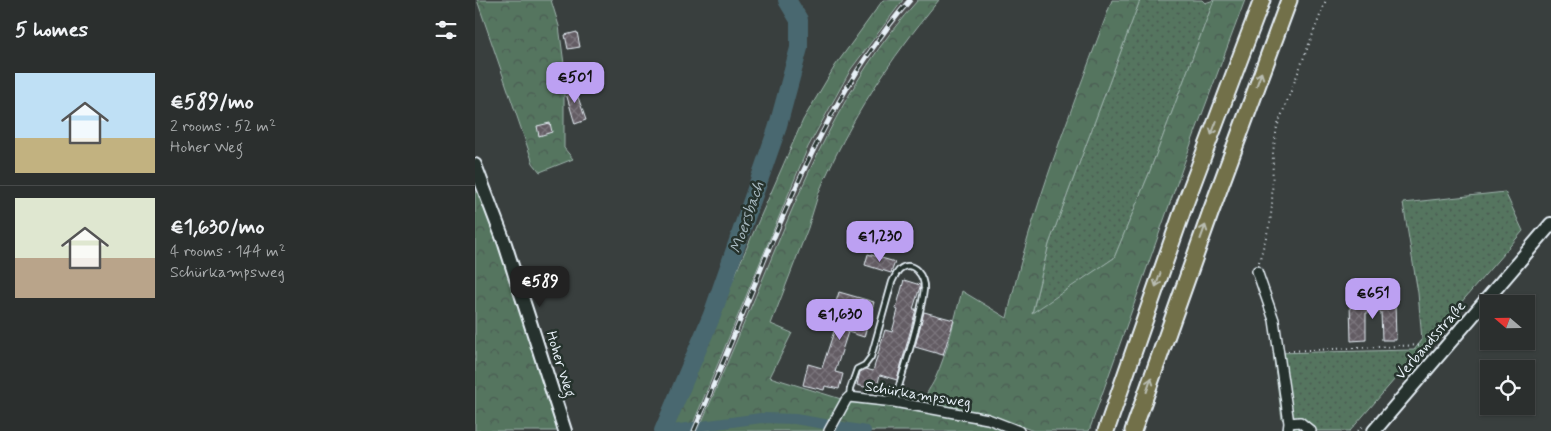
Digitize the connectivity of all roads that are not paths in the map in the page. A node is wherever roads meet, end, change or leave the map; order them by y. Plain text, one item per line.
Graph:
1 (1262, 0) edge
2 (1289, 0) edge
3 (475, 165) edge
4 (481, 193) edge
5 (1551, 224) edge
6 (1257, 271) road end
7 (849, 397) junction
8 (894, 402) junction
9 (1288, 427) edge
10 (829, 430) edge
11 (565, 431) edge
12 (1019, 431) edge
13 (1106, 431) edge
14 (1133, 431) edge
15 (1311, 431) edge
16 (1374, 431) edge

1 -> 13 highway
14 -> 2 highway
3 - 4 main road, Hoher Weg
4 - 11 main road, Hoher Weg
5 - 16 main road, Verbandsstraße
6 - 9 street
7 - 8 street, Schürkampsweg
7 - 8 lane
7 - 10 street, Schürkampsweg
8 - 12 street, Schürkampsweg
9 - 15 street

